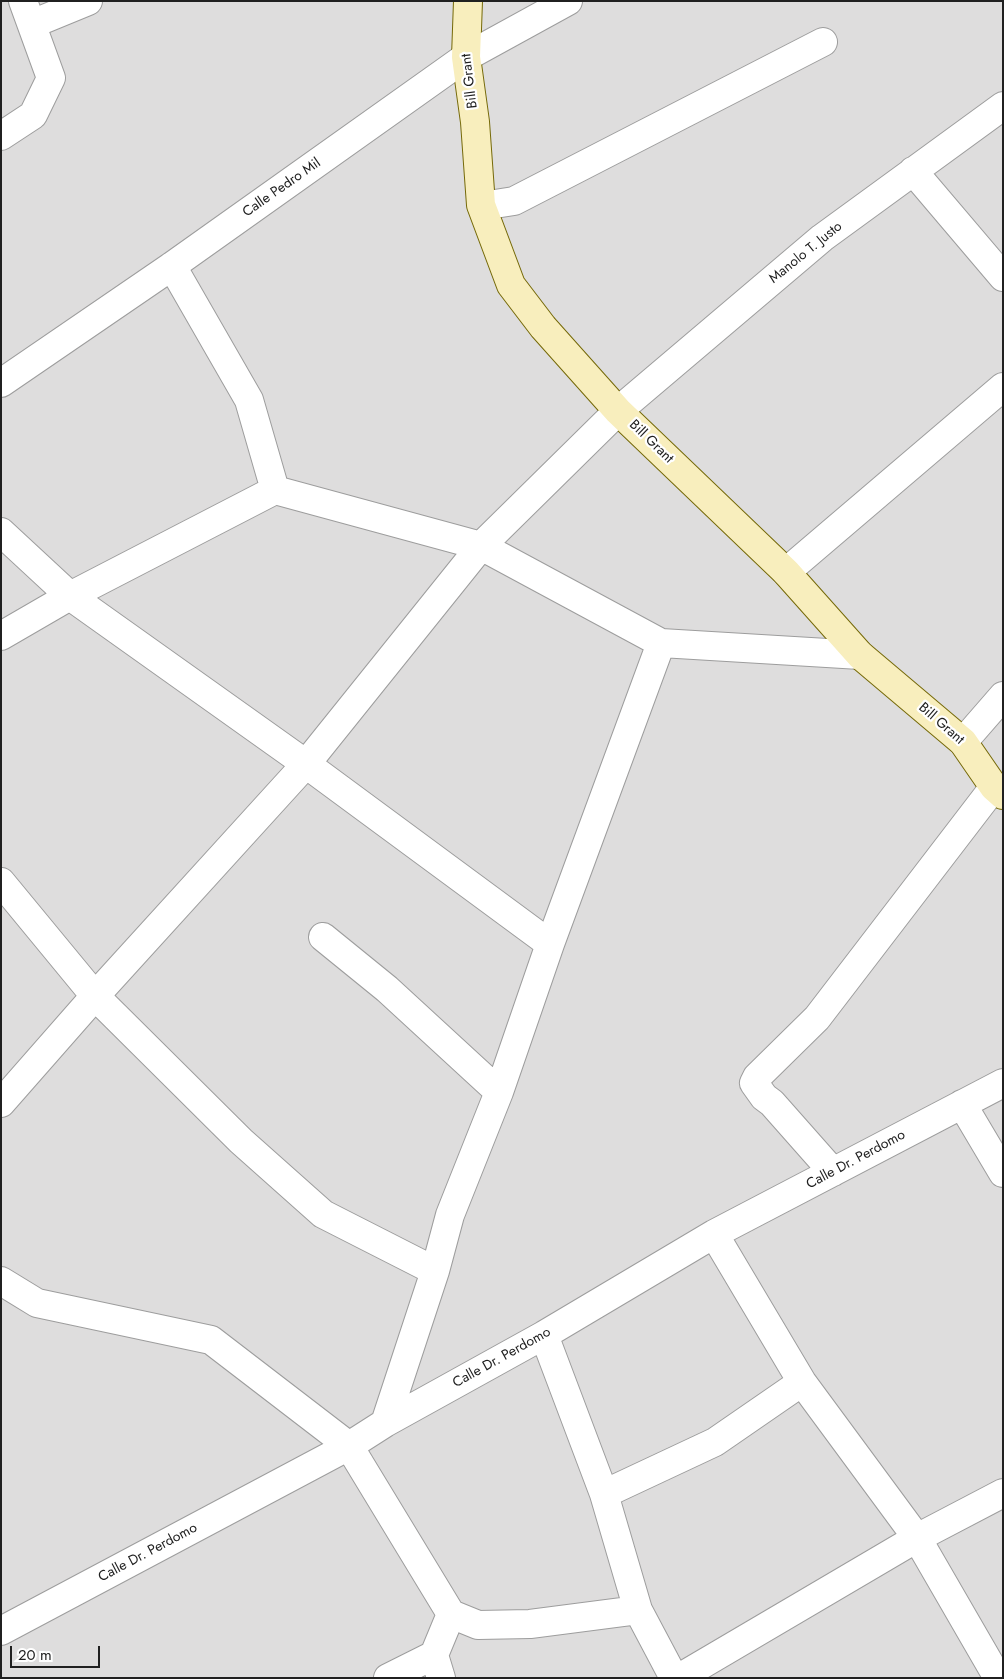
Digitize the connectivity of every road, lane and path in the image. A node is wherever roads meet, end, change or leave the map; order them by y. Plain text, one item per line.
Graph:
1 (88, 1) edge
2 (468, 1) edge
3 (568, 1) edge
4 (27, 13) edge
5 (823, 42) dead end
6 (466, 57) junction
7 (1003, 106) edge
8 (1, 136) edge
9 (912, 172) junction
10 (482, 206) junction
11 (172, 266) junction
12 (1003, 277) edge
13 (1, 383) edge
14 (1003, 387) edge
15 (618, 410) junction
16 (275, 490) junction
17 (1, 532) edge
18 (480, 546) junction
19 (786, 572) junction
20 (70, 596) junction
21 (1, 636) edge
22 (662, 643) junction
23 (860, 655) junction
24 (1003, 696) edge
25 (963, 742) junction
26 (306, 764) junction
27 (998, 791) edge
28 (1, 882) edge
29 (323, 937) dead end
30 (550, 944) junction
31 (95, 996) junction
32 (1003, 1083) edge
33 (499, 1092) junction
34 (1, 1103) edge
35 (962, 1104) junction
36 (832, 1172) junction
37 (1003, 1173) edge
38 (714, 1234) junction
39 (435, 1271) junction
40 (1, 1281) edge
41 (544, 1335) junction
42 (802, 1382) junction
43 (385, 1423) junction
44 (349, 1446) junction
45 (1003, 1493) edge
46 (604, 1494) junction
47 (916, 1538) junction
48 (638, 1610) junction
49 (451, 1614) junction
50 (1, 1631) edge
51 (437, 1666) edge
52 (388, 1678) edge
53 (674, 1678) edge
54 (679, 1678) edge
55 (998, 1678) edge

1 - 4 street
2 - 6 street, Bill Grant
3 - 6 street, Calle Pedro Mil
4 - 8 street
5 - 10 street
6 - 10 street, Bill Grant
6 - 11 street, Calle Pedro Mil
7 - 9 street, Manolo T. Justo
9 - 12 street
9 - 15 street, Manolo T. Justo
10 - 15 street, Bill Grant
11 - 13 street, Calle Pedro Mil
11 - 16 street
14 - 19 street
15 - 18 street, Manolo T. Justo
15 - 19 street, Bill Grant
16 - 18 street
16 - 20 street
17 - 20 street
18 - 22 street
18 - 26 street, Manolo T. Justo
19 - 23 street, Bill Grant
20 - 21 street
20 - 26 street
22 - 23 street
22 - 30 street
23 - 25 street, Bill Grant
24 - 25 street
25 - 27 street, Bill Grant
26 - 30 street
26 - 31 street, Manolo T. Justo
27 - 36 street
28 - 31 street
29 - 33 street
30 - 33 street
31 - 34 street, Manolo T. Justo
31 - 39 street
32 - 35 street, Calle Dr. Perdomo
33 - 39 street
35 - 36 street, Calle Dr. Perdomo
35 - 37 street
36 - 38 street, Calle Dr. Perdomo
38 - 41 street, Calle Dr. Perdomo
38 - 42 street
39 - 43 street
40 - 44 street
41 - 43 street, Calle Dr. Perdomo
41 - 46 street
42 - 46 street
42 - 47 street
43 - 44 street, Calle Dr. Perdomo
44 - 49 street
44 - 50 street, Calle Dr. Perdomo
45 - 47 street
46 - 48 street
47 - 54 street
47 - 55 street
48 - 49 street
48 - 53 street
49 - 51 street
51 - 52 street

